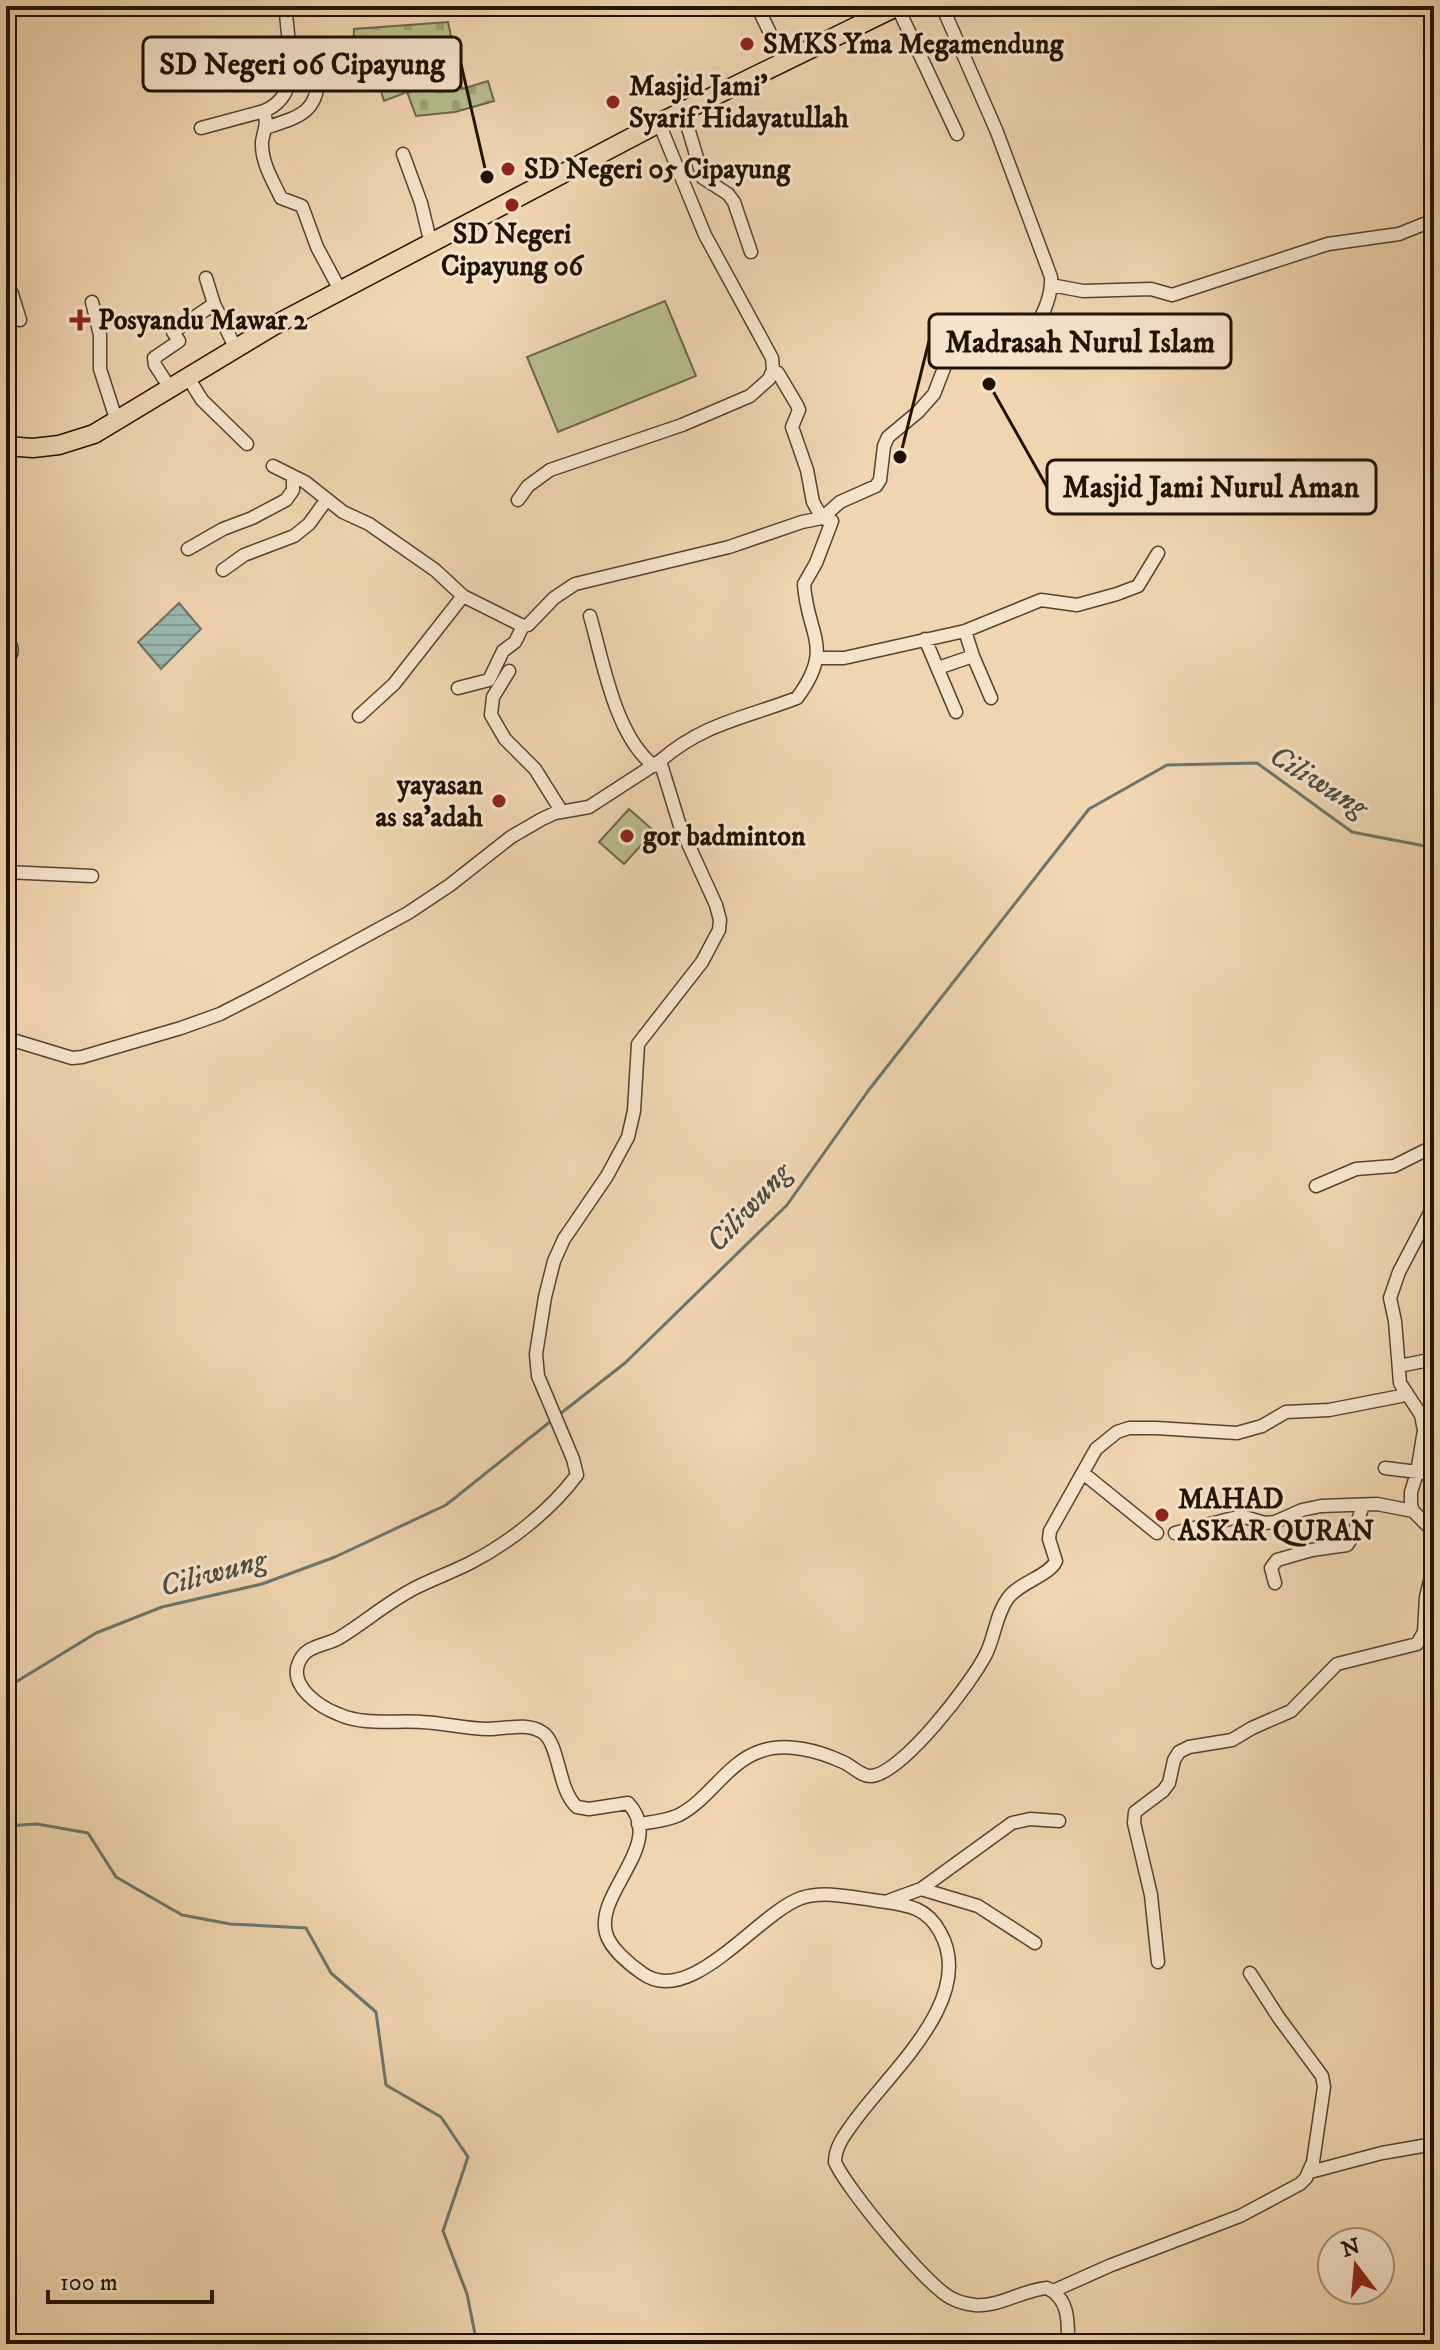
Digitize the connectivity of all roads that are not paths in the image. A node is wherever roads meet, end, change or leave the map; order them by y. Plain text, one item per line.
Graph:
1 (286, 6) edge
2 (757, 6) edge
3 (896, 6) edge
4 (942, 6) edge
5 (784, 62) junction
6 (318, 75) dead end
7 (264, 111) junction
8 (683, 111) junction
9 (659, 123) junction
10 (268, 127) junction
11 (201, 128) dead end
12 (957, 134) dead end
13 (403, 154) dead end
14 (1434, 220) edge
15 (431, 244) junction
16 (751, 252) dead end
17 (206, 278) dead end
18 (6, 285) edge
19 (1051, 285) junction
20 (340, 290) junction
21 (92, 302) dead end
22 (214, 304) junction
23 (20, 320) dead end
24 (1039, 320) junction
25 (1114, 332) dead end
26 (235, 347) junction
27 (773, 370) junction
28 (192, 384) dead end
29 (170, 388) junction
30 (117, 422) junction
31 (247, 444) dead end
32 (6, 446) edge
33 (273, 466) dead end
34 (293, 476) junction
35 (327, 499) junction
36 (518, 500) dead end
37 (822, 518) junction
38 (188, 549) dead end
39 (1158, 553) dead end
40 (223, 570) dead end
41 (463, 596) junction
42 (590, 616) dead end
43 (523, 626) junction
44 (965, 631) junction
45 (6, 638) edge
46 (925, 639) junction
47 (973, 656) junction
48 (817, 658) junction
49 (6, 661) edge
50 (938, 668) junction
51 (509, 671) dead end
52 (458, 688) dead end
53 (991, 698) dead end
54 (6, 710) edge
55 (956, 712) dead end
56 (359, 716) dead end
57 (657, 764) junction
58 (6, 781) edge
59 (562, 812) junction
60 (6, 872) edge
61 (92, 876) dead end
62 (6, 1038) edge
63 (1434, 1146) edge
64 (1316, 1186) dead end
65 (1434, 1205) edge
66 (1434, 1359) edge
67 (1399, 1366) junction
68 (1403, 1391) junction
69 (1421, 1415) junction
70 (1434, 1419) edge
71 (1385, 1468) dead end
72 (1083, 1473) junction
73 (1417, 1473) junction
74 (1434, 1474) edge
75 (1363, 1505) junction
76 (1413, 1511) junction
77 (1434, 1532) edge
78 (1157, 1533) dead end
79 (1175, 1533) dead end
80 (1434, 1565) edge
81 (1275, 1583) dead end
82 (1059, 1821) dead end
83 (638, 1824) junction
84 (921, 1889) junction
85 (885, 1902) junction
86 (1035, 1943) dead end
87 (1158, 1962) dead end
88 (1250, 1973) dead end
89 (1434, 2144) edge
90 (1310, 2172) junction
91 (1053, 2291) junction
92 (1068, 2344) edge

1 - 7 street
2 - 5 street
3 - 5 highway
3 - 12 street
4 - 19 street
5 - 8 highway
6 - 10 street
7 - 10 street
7 - 11 street
8 - 9 highway
8 - 16 street
9 - 15 highway
9 - 27 street
10 - 20 street
13 - 15 street
14 - 19 street
15 - 20 highway
17 - 22 street
18 - 23 street
19 - 24 street
20 - 26 highway
21 - 30 street
22 - 26 street
22 - 29 street
24 - 25 street
24 - 37 street
26 - 29 highway
27 - 36 street
27 - 37 street
28 - 31 street
29 - 30 highway
30 - 32 highway
33 - 34 street
34 - 35 street
34 - 38 street
35 - 40 street
35 - 41 street
37 - 43 street
37 - 48 street
39 - 44 street
41 - 43 street
41 - 56 street
42 - 57 street
43 - 52 street
44 - 46 street
44 - 47 street
45 - 49 street
46 - 48 street
46 - 50 street
47 - 50 street
47 - 53 street
48 - 57 street
50 - 55 street
51 - 59 street
54 - 58 street
57 - 59 street
57 - 83 street
59 - 62 street
60 - 61 street
63 - 64 street
65 - 67 street
66 - 67 street
67 - 68 street
68 - 69 street
68 - 72 street
69 - 70 street
69 - 73 street
71 - 73 street
72 - 78 street
72 - 83 street
73 - 74 street
73 - 76 street
75 - 76 street
75 - 79 street
75 - 81 street
76 - 77 street
80 - 87 street
82 - 84 street
83 - 85 street
84 - 85 street
84 - 86 street
85 - 91 street
88 - 90 street
89 - 90 street
90 - 91 street
91 - 92 street

